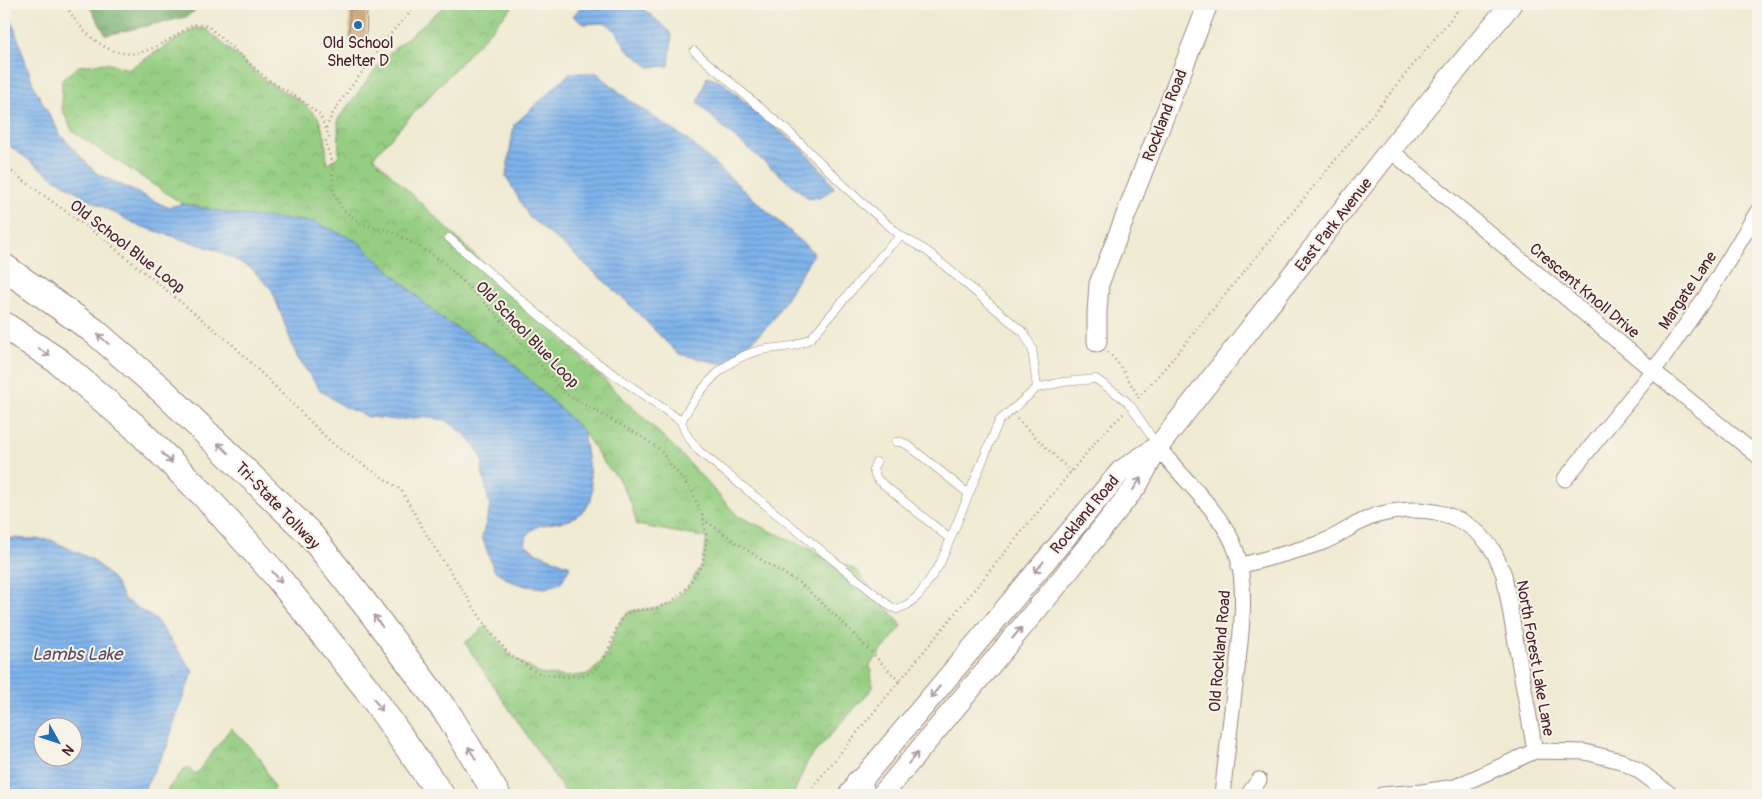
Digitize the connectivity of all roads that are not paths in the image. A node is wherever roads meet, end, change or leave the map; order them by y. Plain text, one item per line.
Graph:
1 (1208, 4) edge
2 (1511, 4) edge
3 (694, 51) dead end
4 (1390, 150) junction
5 (1758, 211) edge
6 (901, 236) junction
7 (449, 238) dead end
8 (4, 267) edge
9 (4, 325) edge
10 (1097, 342) road end
11 (1652, 370) junction
12 (1038, 388) junction
13 (681, 421) junction
14 (896, 442) dead end
15 (1158, 447) junction
16 (1758, 456) edge
17 (876, 462) dead end
18 (1565, 479) dead end
19 (969, 494) junction
20 (950, 539) junction
21 (1239, 566) junction
22 (1535, 751) junction
23 (1258, 780) dead end
24 (857, 791) edge
25 (441, 795) edge
26 (497, 795) edge
27 (882, 795) edge
28 (1222, 795) edge
29 (1248, 795) edge
30 (1382, 795) edge
31 (1671, 795) edge

1 - 10 street, Rockland Road
2 - 4 main road, East Park Avenue
3 - 6 lane
4 - 11 street, Crescent Knoll Drive
4 - 15 main road, East Park Avenue
5 - 11 street, Margate Lane
6 - 12 lane
6 - 13 lane
7 - 13 lane
26 -> 8 highway, Tri-State Tollway
9 -> 25 highway
11 - 16 street, Crescent Knoll Drive
11 - 18 street, Margate Lane
12 - 15 lane
12 - 19 lane
13 - 20 lane
14 - 19 lane
15 - 21 street, Old Rockland Road
15 -> 24 main road, Rockland Road
27 -> 15 main road, Rockland Road
17 - 20 lane
19 - 20 lane
21 - 22 street, North Forest Lake Lane
21 - 28 street, Old Rockland Road
22 - 30 street, North Forest Lake Lane
22 - 31 street, North Forest Lake Lane
23 - 29 street

